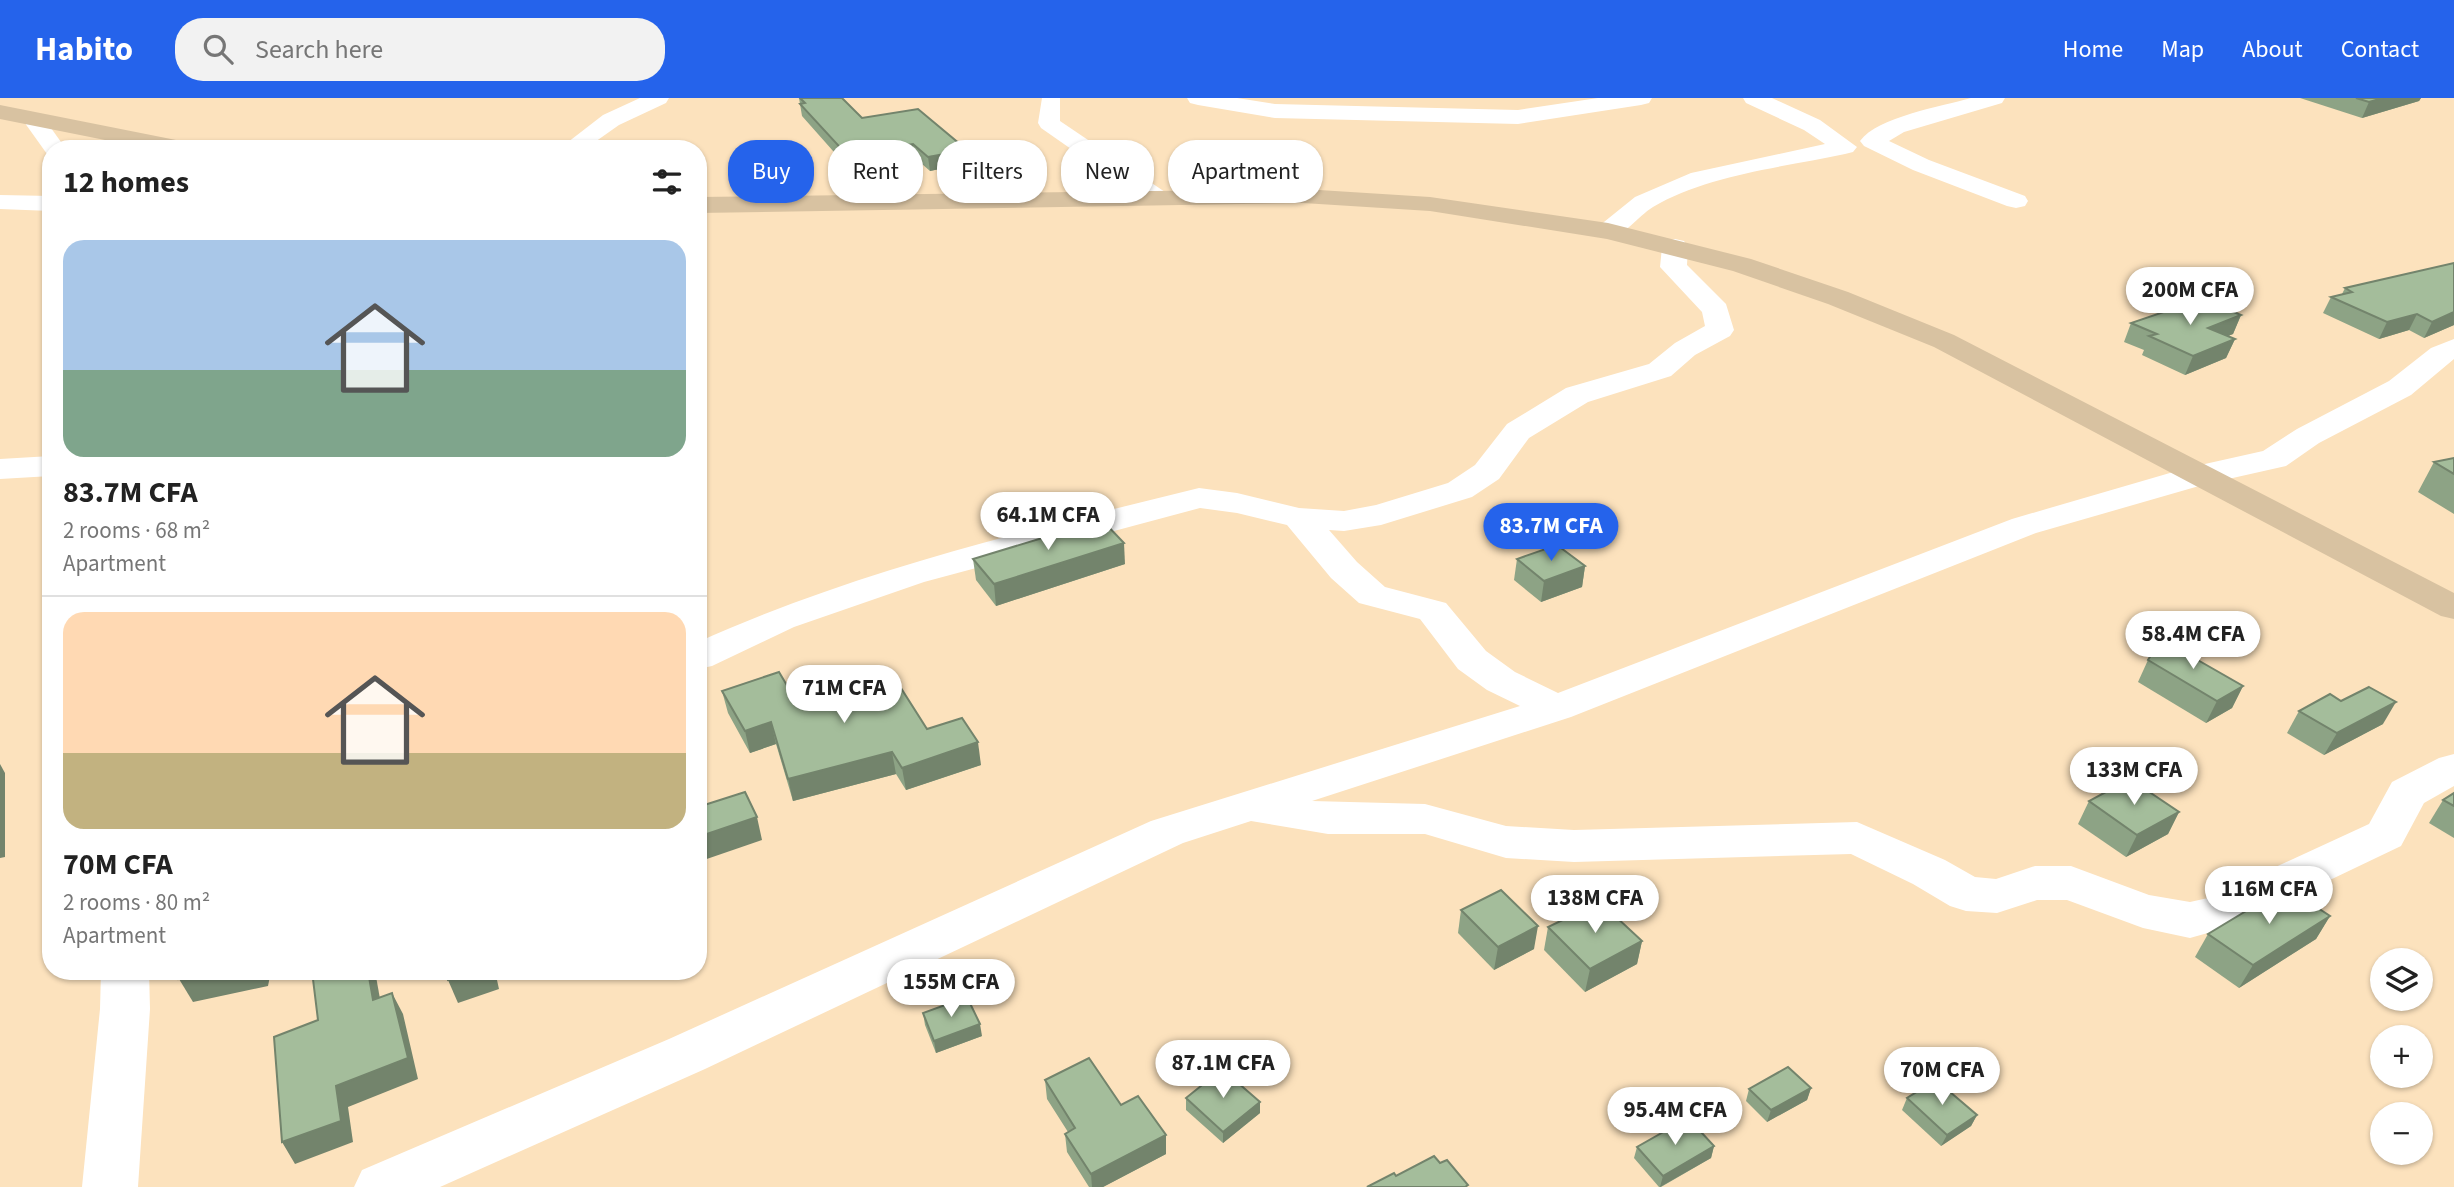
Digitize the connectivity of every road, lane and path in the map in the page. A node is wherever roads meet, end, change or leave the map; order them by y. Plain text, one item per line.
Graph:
1 (659, 98) edge
2 (1198, 98) edge
3 (1641, 98) edge
4 (1754, 98) edge
5 (1991, 98) edge
6 (1052, 99) edge
7 (0, 112) edge
8 (33, 120) junction
9 (48, 140) edge
10 (139, 140) edge
11 (583, 140) edge
12 (1872, 141) junction
13 (1844, 146) junction
14 (1156, 197) junction
15 (2016, 201) dead end
16 (0, 202) edge
17 (42, 204) edge
18 (707, 205) edge
19 (1608, 231) junction
20 (1675, 247) junction
21 (2454, 348) edge
22 (42, 467) edge
23 (0, 469) edge
24 (2199, 475) junction
25 (1299, 518) junction
26 (2454, 608) edge
27 (707, 653) edge
28 (1557, 708) junction
29 (2454, 768) edge
30 (1252, 807) junction
31 (125, 980) edge
32 (110, 1187) edge
33 (382, 1187) edge

1 - 11 street
2 - 3 street
4 - 13 street
5 - 12 street
6 - 14 street
7 - 8 main road
8 - 9 street
8 - 10 main road
12 - 13 street
12 - 15 street
13 - 19 street
14 - 18 main road
14 - 19 main road
16 - 17 street
19 - 20 main road
20 - 24 main road
20 - 25 street
21 - 24 street
22 - 23 street
24 - 26 main road
24 - 28 street
25 - 27 street
25 - 28 street
28 - 30 street
29 - 30 street
30 - 33 street
31 - 32 street

